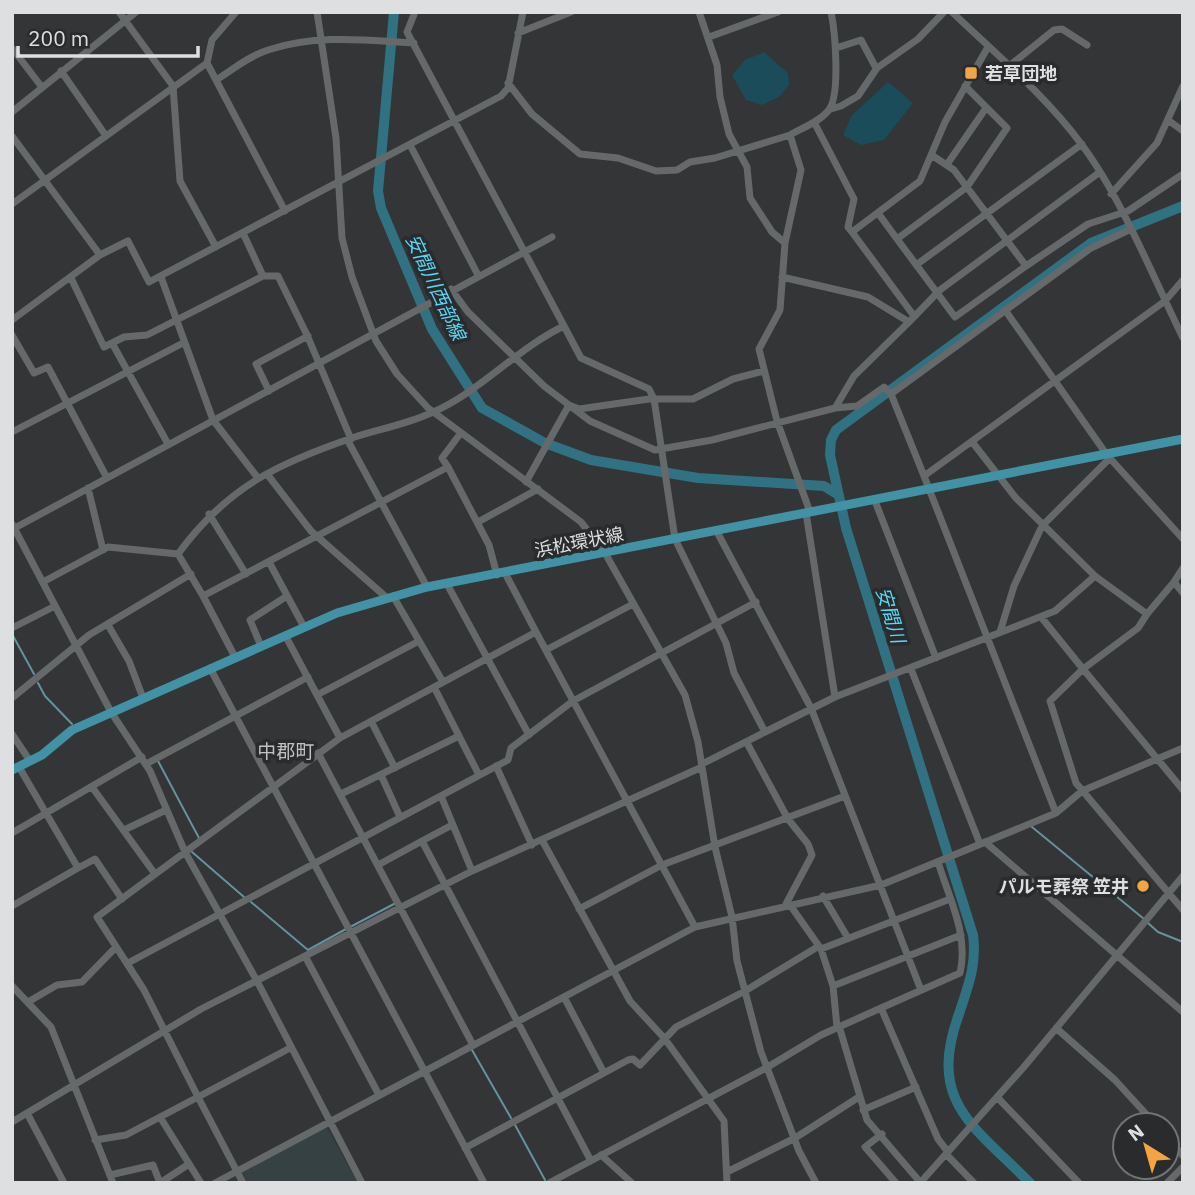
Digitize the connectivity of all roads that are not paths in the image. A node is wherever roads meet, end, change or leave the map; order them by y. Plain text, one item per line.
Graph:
1 (119, 12) edge
2 (136, 12) edge
3 (236, 12) edge
4 (317, 12) edge
5 (415, 12) edge
6 (523, 12) edge
7 (571, 12) edge
8 (699, 12) edge
9 (778, 12) edge
10 (831, 12) edge
11 (944, 12) edge
12 (952, 12) edge
13 (125, 21) junction
14 (518, 33) junction
15 (709, 37) junction
16 (322, 39) junction
17 (414, 43) junction
18 (1087, 45) dead end
19 (988, 47) junction
20 (12, 48) edge
21 (836, 48) junction
22 (206, 62) junction
23 (1009, 67) junction
24 (876, 68) junction
25 (61, 71) junction
26 (216, 80) junction
27 (508, 82) junction
28 (41, 86) junction
29 (173, 86) junction
30 (965, 86) junction
31 (1183, 86) edge
32 (986, 108) junction
33 (831, 109) junction
34 (12, 112) edge
35 (455, 120) junction
36 (1168, 120) junction
37 (814, 122) junction
38 (1183, 131) edge
39 (790, 135) junction
40 (12, 136) edge
41 (106, 136) junction
42 (1082, 144) junction
43 (410, 145) junction
44 (738, 150) junction
45 (933, 156) junction
46 (948, 163) junction
47 (1100, 172) junction
48 (1183, 174) edge
49 (44, 180) junction
50 (338, 183) junction
51 (967, 187) junction
52 (1111, 194) junction
53 (12, 204) edge
54 (285, 211) junction
55 (878, 213) junction
56 (987, 214) junction
57 (1121, 214) junction
58 (1128, 228) junction
59 (852, 232) junction
60 (243, 233) junction
61 (551, 237) dead end
62 (897, 239) junction
63 (1007, 241) junction
64 (785, 243) junction
65 (216, 247) junction
66 (524, 252) junction
67 (100, 255) junction
68 (916, 265) junction
69 (1026, 267) junction
70 (478, 275) junction
71 (263, 276) junction
72 (161, 277) junction
73 (782, 277) junction
74 (71, 278) junction
75 (1183, 281) edge
76 (452, 289) junction
77 (937, 293) junction
78 (1165, 301) junction
79 (1005, 310) junction
80 (911, 319) junction
81 (12, 320) edge
82 (176, 320) junction
83 (564, 326) junction
84 (373, 333) junction
85 (12, 335) edge
86 (307, 336) junction
87 (1183, 338) edge
88 (112, 343) junction
89 (183, 343) junction
90 (513, 357) junction
91 (319, 364) junction
92 (127, 370) junction
93 (764, 371) junction
94 (1057, 380) junction
95 (268, 391) junction
96 (890, 392) junction
97 (654, 399) junction
98 (66, 403) junction
99 (569, 405) junction
100 (835, 408) junction
101 (433, 412) junction
102 (213, 420) junction
103 (778, 422) junction
104 (12, 432) edge
105 (460, 434) junction
106 (1183, 439) edge
107 (350, 440) junction
108 (973, 443) junction
109 (168, 444) junction
110 (663, 451) junction
111 (1108, 456) junction
112 (448, 467) junction
113 (267, 474) junction
114 (996, 475) junction
115 (923, 476) junction
116 (107, 478) junction
117 (258, 478) junction
118 (526, 482) junction
119 (88, 488) junction
120 (538, 489) junction
121 (929, 489) junction
122 (875, 501) junction
123 (381, 502) junction
124 (808, 512) junction
125 (209, 514) junction
126 (478, 522) junction
127 (1042, 526) junction
128 (13, 527) edge
129 (716, 530) junction
130 (317, 536) junction
131 (675, 539) junction
132 (1183, 539) edge
133 (103, 550) junction
134 (605, 553) junction
135 (178, 554) junction
136 (269, 562) junction
137 (1183, 568) edge
138 (191, 574) junction
139 (246, 574) junction
140 (501, 574) junction
141 (1095, 576) junction
142 (43, 582) junction
143 (1174, 582) junction
144 (447, 584) junction
145 (427, 587) junction
146 (1183, 593) edge
147 (203, 596) junction
148 (288, 596) junction
149 (390, 597) junction
150 (757, 602) junction
151 (633, 604) junction
152 (55, 606) junction
153 (1147, 614) junction
154 (1041, 617) junction
155 (717, 623) junction
156 (108, 625) junction
157 (304, 627) junction
158 (12, 628) edge
159 (536, 632) junction
160 (1000, 632) junction
161 (285, 635) junction
162 (988, 638) junction
163 (419, 641) junction
164 (76, 645) junction
165 (261, 646) junction
166 (546, 650) junction
167 (662, 652) junction
168 (235, 657) junction
169 (488, 658) junction
170 (936, 658) junction
171 (210, 668) junction
172 (911, 669) junction
173 (1083, 669) junction
174 (307, 677) junction
175 (443, 682) junction
176 (434, 687) junction
177 (317, 695) junction
178 (835, 697) junction
179 (12, 698) edge
180 (143, 698) junction
181 (573, 701) junction
182 (811, 708) junction
183 (111, 712) junction
184 (235, 716) junction
185 (371, 721) junction
186 (765, 732) junction
187 (12, 734) edge
188 (529, 735) junction
189 (458, 736) junction
190 (340, 738) junction
191 (747, 743) junction
192 (1183, 748) edge
193 (318, 753) junction
194 (1156, 758) junction
195 (30, 761) junction
196 (144, 761) junction
197 (496, 766) junction
198 (702, 766) junction
199 (15, 768) edge
200 (395, 768) junction
201 (381, 775) junction
202 (479, 775) junction
203 (273, 786) junction
204 (92, 787) junction
205 (1183, 790) edge
206 (1082, 791) junction
207 (341, 794) junction
208 (441, 796) junction
209 (845, 796) junction
210 (626, 800) junction
211 (166, 810) junction
212 (46, 813) junction
213 (1056, 813) junction
214 (400, 817) junction
215 (789, 818) junction
216 (452, 825) junction
217 (124, 830) junction
218 (12, 833) edge
219 (364, 837) junction
220 (542, 840) junction
221 (422, 841) junction
222 (983, 843) junction
223 (532, 845) junction
224 (715, 847) junction
225 (185, 852) junction
226 (938, 862) junction
227 (315, 864) junction
228 (378, 865) junction
229 (662, 866) junction
230 (78, 868) junction
231 (472, 871) junction
232 (155, 874) junction
233 (1183, 876) edge
234 (445, 885) junction
235 (881, 885) junction
236 (1169, 893) junction
237 (823, 896) junction
238 (122, 899) junction
239 (950, 899) junction
240 (788, 904) junction
241 (12, 906) edge
242 (400, 907) junction
243 (579, 909) junction
244 (1183, 910) edge
245 (219, 914) junction
246 (732, 917) junction
247 (894, 920) junction
248 (695, 927) junction
249 (352, 932) junction
250 (961, 935) junction
251 (848, 938) junction
252 (116, 947) junction
253 (820, 947) junction
254 (1118, 953) junction
255 (305, 956) junction
256 (908, 956) junction
257 (128, 963) junction
258 (613, 971) junction
259 (257, 981) junction
260 (12, 986) edge
261 (833, 986) junction
262 (921, 990) junction
263 (745, 991) junction
264 (564, 997) junction
265 (28, 1002) junction
266 (881, 1008) junction
267 (1183, 1012) edge
268 (517, 1021) junction
269 (838, 1027) junction
270 (1056, 1028) junction
271 (163, 1030) junction
272 (665, 1039) junction
273 (473, 1045) junction
274 (290, 1048) junction
275 (766, 1068) junction
276 (425, 1071) junction
277 (604, 1073) junction
278 (74, 1086) junction
279 (916, 1087) junction
280 (379, 1095) junction
281 (198, 1097) junction
282 (859, 1097) junction
283 (997, 1097) junction
284 (558, 1098) junction
285 (708, 1098) junction
286 (863, 1110) junction
287 (1143, 1111) edge
288 (27, 1114) junction
289 (160, 1117) junction
290 (329, 1121) junction
291 (12, 1122) edge
292 (882, 1134) junction
293 (795, 1138) junction
294 (95, 1140) junction
295 (466, 1148) junction
296 (947, 1153) junction
297 (601, 1155) junction
298 (591, 1161) junction
299 (190, 1164) junction
300 (1183, 1167) edge
301 (237, 1171) junction
302 (727, 1172) junction
303 (111, 1179) edge
304 (920, 1182) edge
305 (64, 1183) edge
306 (201, 1183) edge
307 (215, 1183) edge
308 (243, 1183) edge
309 (362, 1183) edge
310 (484, 1183) edge
311 (549, 1183) edge
312 (632, 1183) edge
313 (727, 1183) edge
314 (816, 1183) edge
315 (896, 1183) edge
316 (974, 1183) edge
317 (1079, 1183) edge
318 (1167, 1183) edge

1 - 13 street
2 - 13 street
3 - 22 street
4 - 16 street
5 - 17 street
6 - 14 street
7 - 14 street
8 - 15 street
9 - 15 street
10 - 21 street
11 - 24 street
12 - 19 street
13 - 25 street
13 - 29 street
14 - 27 street
15 - 44 street
16 - 17 street
16 - 26 street
16 - 50 street
17 - 35 street
18 - 23 street
19 - 23 street
19 - 30 street
20 - 28 street
21 - 24 street
21 - 33 street
22 - 26 street
22 - 29 street
23 - 42 street
24 - 33 street
25 - 28 street
25 - 41 street
26 - 54 street
27 - 35 street
27 - 44 street
28 - 34 street
29 - 41 street
29 - 65 street
30 - 32 street
30 - 45 street
31 - 36 street
32 - 46 street
32 - 51 street
33 - 37 street
35 - 43 street
35 - 66 street
36 - 38 street
36 - 52 street
37 - 39 street
37 - 59 street
39 - 44 street
39 - 64 street
40 - 49 street
41 - 49 street
42 - 47 street
42 - 56 street
43 - 50 street
43 - 70 street
44 - 64 street
45 - 46 street
45 - 55 street
46 - 51 street
47 - 52 street
47 - 63 street
48 - 57 street
49 - 53 street
49 - 67 street
50 - 54 street
50 - 84 street
51 - 56 street
51 - 62 street
52 - 57 street
54 - 60 street
55 - 59 street
55 - 62 street
56 - 63 street
56 - 68 street
57 - 58 street
57 - 69 street
58 - 78 street
58 - 79 street
59 - 80 street
60 - 65 street
60 - 71 street
61 - 66 street
62 - 68 street
63 - 69 street
63 - 77 street
64 - 73 street
65 - 72 street
66 - 70 street
66 - 83 street
67 - 72 street
67 - 74 street
68 - 77 street
69 - 77 street
70 - 76 street
71 - 82 street
71 - 86 street
72 - 82 street
73 - 80 street
73 - 93 street
74 - 81 street
74 - 88 street
75 - 78 street
76 - 84 street
76 - 90 street
77 - 80 street
78 - 87 street
78 - 94 street
79 - 94 street
79 - 96 street
80 - 100 street
82 - 88 street
82 - 89 street
83 - 90 street
83 - 97 street
84 - 91 street
84 - 101 street
85 - 98 street
86 - 91 street
86 - 95 street
88 - 92 street
89 - 92 street
89 - 102 street
90 - 99 street
90 - 101 street
91 - 95 street
91 - 107 street
92 - 98 street
92 - 109 street
93 - 97 street
93 - 103 street
94 - 108 street
94 - 111 street
95 - 102 street
96 - 100 street
96 - 115 street
97 - 99 street
97 - 110 street
98 - 104 street
98 - 116 street
99 - 110 street
99 - 118 street
100 - 103 street
101 - 105 street
101 - 107 street
102 - 109 street
102 - 117 street
103 - 110 street
103 - 124 street
105 - 112 street
105 - 118 street
106 - 111 main road, 浜松環状線
107 - 113 street
107 - 123 street
108 - 114 street
108 - 115 street
109 - 116 street
110 - 131 street
111 - 114 main road, 浜松環状線
111 - 127 street
111 - 132 street
112 - 123 street
112 - 126 street
113 - 117 street
113 - 130 street
114 - 121 main road, 浜松環状線
114 - 127 street
115 - 121 street
116 - 119 street
117 - 125 street
118 - 120 street
119 - 128 street
119 - 133 street
120 - 126 street
120 - 134 street
121 - 122 main road, 浜松環状線
121 - 162 street
122 - 124 main road, 浜松環状線
122 - 170 street
123 - 130 street
123 - 145 street
124 - 129 main road, 浜松環状線
124 - 178 street
125 - 135 street
125 - 139 street
126 - 140 street
127 - 141 street
127 - 160 street
128 - 142 street
129 - 131 main road, 浜松環状線
129 - 150 street
130 - 136 street
130 - 149 street
131 - 134 main road, 浜松環状線
131 - 155 street
133 - 135 street
133 - 142 street
134 - 140 main road, 浜松環状線
134 - 151 street
135 - 138 street
136 - 139 street
136 - 148 street
137 - 143 street
138 - 147 street
138 - 156 street
139 - 147 street
140 - 144 main road, 浜松環状線
140 - 159 street
141 - 153 street
141 - 154 street
142 - 152 street
143 - 146 street
143 - 153 street
144 - 145 main road, 浜松環状線
144 - 169 street
145 - 149 main road, 浜松環状線
147 - 168 street
148 - 157 street
148 - 165 street
149 - 157 main road, 浜松環状線
149 - 163 street
150 - 155 street
150 - 182 street
151 - 166 street
151 - 167 street
152 - 158 street
152 - 164 street
153 - 173 street
154 - 160 street
154 - 173 street
155 - 167 street
155 - 186 street
156 - 164 street
156 - 180 street
157 - 161 main road, 浜松環状線
159 - 166 street
159 - 169 street
160 - 162 street
161 - 165 main road, 浜松環状線
161 - 174 street
162 - 170 street
162 - 213 street
163 - 175 street
163 - 177 street
164 - 179 street
164 - 183 street
165 - 168 main road, 浜松環状線
166 - 181 street
167 - 181 street
167 - 198 street
168 - 171 main road, 浜松環状線
169 - 175 street
169 - 188 street
170 - 172 street
171 - 180 main road, 浜松環状線
171 - 184 street
172 - 178 street
172 - 222 street
173 - 194 street
173 - 206 street
174 - 177 street
174 - 184 street
175 - 176 street
176 - 185 street
176 - 189 street
177 - 190 street
178 - 182 street
180 - 183 main road, 浜松環状線
181 - 188 street
181 - 210 street
182 - 186 street
182 - 209 street
183 - 195 main road, 浜松環状線
183 - 196 street
184 - 196 street
184 - 203 street
185 - 190 street
185 - 200 street
186 - 191 street
187 - 195 street
188 - 197 street
189 - 200 street
189 - 202 street
190 - 193 street
191 - 198 street
191 - 215 street
192 - 194 street
193 - 203 street
193 - 207 street
194 - 205 street
194 - 206 street
195 - 199 main road, 浜松環状線
196 - 204 street
196 - 211 street
197 - 202 street
197 - 223 street
198 - 210 street
198 - 224 street
199 - 212 street
200 - 201 street
201 - 207 street
201 - 214 street
202 - 208 street
203 - 225 street
203 - 227 street
204 - 212 street
204 - 217 street
206 - 213 street
206 - 236 street
207 - 219 street
208 - 214 street
208 - 216 street
209 - 215 street
209 - 235 street
210 - 220 street
210 - 229 street
211 - 217 street
211 - 225 street
212 - 218 street
212 - 230 street
213 - 222 street
214 - 219 street
215 - 224 street
215 - 240 street
216 - 221 street
216 - 231 street
217 - 232 street
219 - 227 street
219 - 228 street
220 - 223 street
220 - 243 street
221 - 228 street
221 - 234 street
222 - 226 street
222 - 254 street
223 - 231 street
224 - 229 street
224 - 246 street
225 - 232 street
225 - 245 street
226 - 235 street
226 - 239 street
227 - 245 street
227 - 249 street
228 - 242 street
229 - 243 street
229 - 248 street
230 - 238 street
230 - 241 street
231 - 234 street
232 - 238 street
233 - 236 street
234 - 242 street
234 - 268 street
235 - 237 street
235 - 247 street
236 - 244 street
236 - 254 street
237 - 240 street
237 - 251 street
238 - 252 street
239 - 247 street
239 - 250 street
240 - 246 street
240 - 253 street
242 - 249 street
242 - 273 street
243 - 258 street
245 - 257 street
245 - 259 street
246 - 248 street
246 - 263 street
247 - 251 street
247 - 256 street
248 - 258 street
249 - 255 street
249 - 276 street
250 - 256 street
250 - 262 street
251 - 253 street
252 - 257 street
252 - 265 street
253 - 261 street
253 - 263 street
254 - 267 street
254 - 270 street
255 - 259 street
255 - 280 street
256 - 261 street
256 - 262 street
257 - 271 street
258 - 264 street
258 - 272 street
259 - 271 street
259 - 274 street
260 - 265 street
261 - 269 street
262 - 266 street
263 - 272 street
263 - 275 street
264 - 268 street
264 - 277 street
265 - 278 street
266 - 269 street
266 - 279 street
268 - 273 street
268 - 284 street
269 - 275 street
269 - 282 street
270 - 283 street
270 - 287 street
271 - 278 street
271 - 281 street
272 - 277 street
272 - 285 street
273 - 276 street
274 - 281 street
274 - 290 street
275 - 285 street
275 - 293 street
276 - 280 street
276 - 295 street
277 - 284 street
278 - 288 street
278 - 294 street
279 - 286 street
279 - 296 street
280 - 290 street
281 - 289 street
281 - 301 street
282 - 286 street
282 - 293 street
283 - 296 street
283 - 317 street
284 - 295 street
284 - 298 street
285 - 297 street
285 - 302 street
286 - 292 street
288 - 291 street
288 - 305 street
289 - 294 street
289 - 299 street
290 - 301 street
290 - 309 street
292 - 304 street
292 - 315 street
293 - 302 street
293 - 314 street
294 - 303 street
295 - 310 street
296 - 304 street
296 - 316 street
297 - 298 street
297 - 312 street
298 - 311 street
299 - 303 street
299 - 306 street
300 - 318 street
301 - 307 street
301 - 308 street
302 - 313 street

